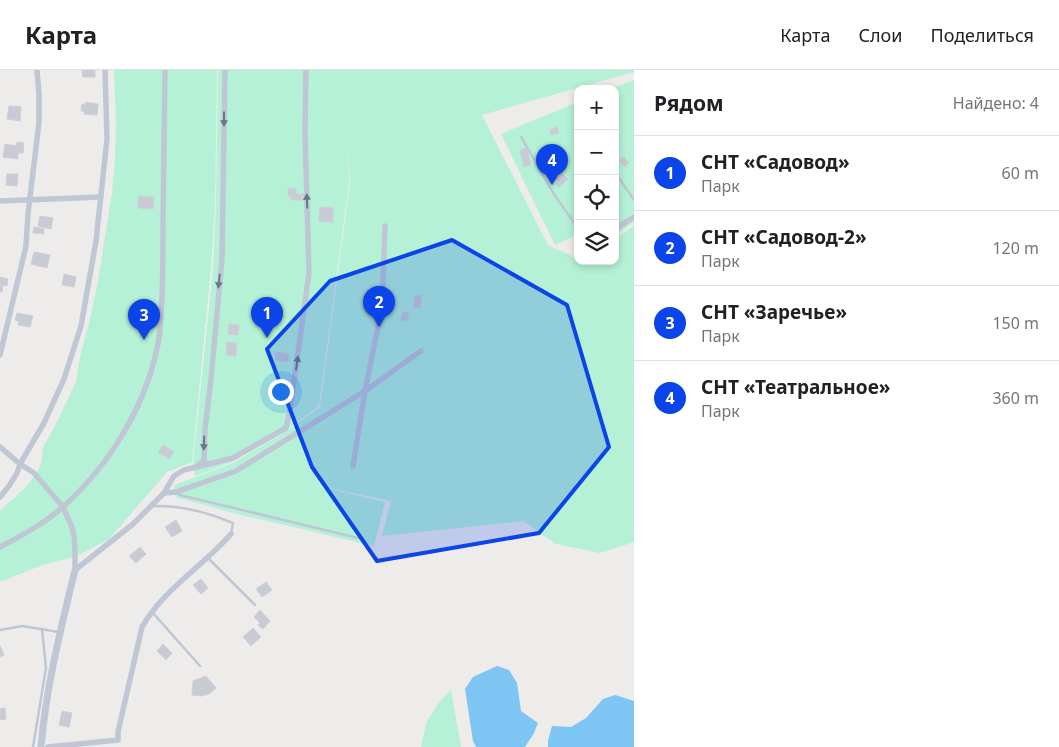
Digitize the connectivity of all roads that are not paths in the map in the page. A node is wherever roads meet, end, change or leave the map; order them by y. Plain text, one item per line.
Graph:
1 (37, 70) edge
2 (105, 70) edge
3 (165, 70) edge
4 (225, 70) edge
5 (306, 70) edge
6 (521, 137) dead end
7 (617, 175) edge
8 (101, 197) junction
9 (30, 200) junction
10 (634, 200) edge
11 (0, 201) edge
12 (634, 217) edge
13 (574, 222) edge
14 (385, 226) dead end
15 (619, 227) edge
16 (421, 351) dead end
17 (0, 355) edge
18 (365, 391) junction
19 (0, 447) edge
20 (20, 464) junction
21 (353, 466) dead end
22 (196, 467) junction
23 (176, 492) junction
24 (164, 493) junction
25 (0, 497) edge
26 (152, 506) junction
27 (63, 507) junction
28 (231, 534) joint
29 (362, 539) dead end
30 (0, 547) edge
31 (208, 558) junction
32 (75, 570) junction
33 (255, 605) dead end
34 (152, 612) junction
35 (42, 629) junction
36 (0, 630) edge
37 (60, 632) junction
38 (200, 666) dead end
39 (118, 740) junction
40 (33, 747) edge
41 (41, 747) edge
42 (48, 747) edge
43 (119, 747) edge

1 - 9 street
2 - 8 street
3 - 27 street
4 -> 22 street
22 -> 5 street
6 - 13 lane
7 - 10 lane
8 - 9 street
8 - 20 street
9 - 11 street
9 - 17 street
12 - 15 street
14 - 18 street
16 - 18 street
18 - 21 street
18 - 23 street
19 - 20 street
20 - 25 street
20 - 27 street
22 - 24 street
23 - 24 street
23 - 29 lane
24 - 26 street
26 - 28 lane
26 - 32 street
27 - 30 street
27 - 32 street
28 - 31 street
31 - 33 lane
31 - 34 street
32 - 37 street
34 - 38 lane
34 - 39 street
35 - 36 lane
35 - 37 lane
35 - 40 lane
37 - 41 street
39 - 42 street
39 - 43 street

